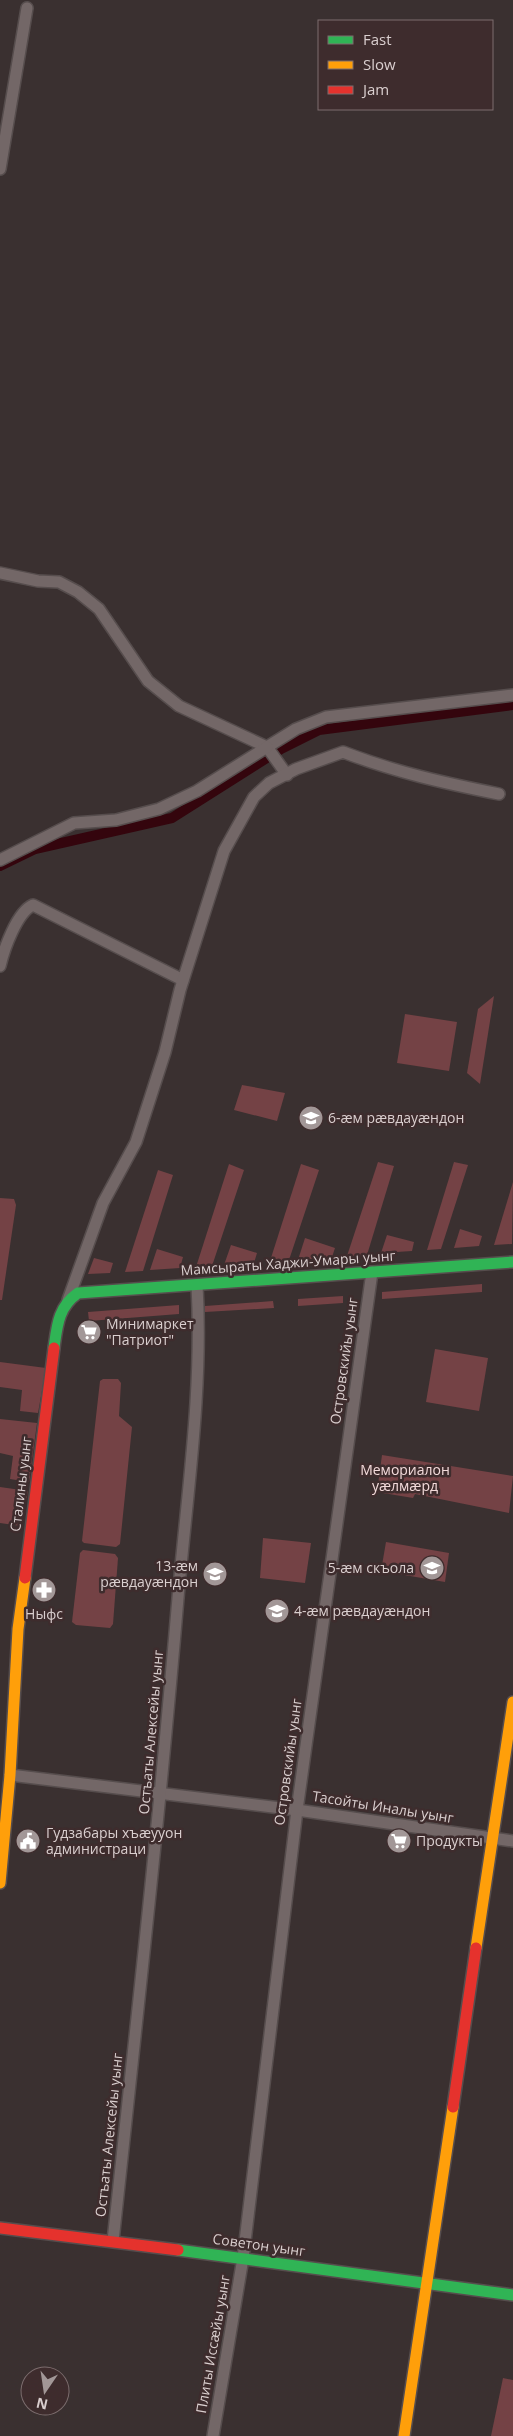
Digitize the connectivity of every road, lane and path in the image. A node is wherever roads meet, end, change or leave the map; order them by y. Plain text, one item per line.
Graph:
1 (27, 8) dead end
2 (0, 170) edge
3 (0, 573) edge
4 (513, 696) edge
5 (268, 749) junction
6 (284, 772) junction
7 (499, 794) dead end
8 (0, 860) edge
9 (0, 966) edge
10 (183, 980) junction
11 (513, 1262) edge
12 (372, 1272) junction
13 (197, 1285) junction
14 (68, 1300) junction
15 (513, 1702) edge
16 (10, 1775) junction
17 (161, 1794) junction
18 (297, 1810) junction
19 (492, 1839) junction
20 (513, 1841) edge
21 (0, 1883) edge
22 (0, 2228) edge
23 (113, 2241) junction
24 (243, 2258) junction
25 (427, 2285) junction
26 (513, 2295) edge
27 (213, 2436) edge
28 (404, 2436) edge

1 - 2 street
3 - 5 street
4 - 5 street
5 - 6 street
5 - 8 street
6 - 7 street
6 - 10 street
9 - 10 street
10 - 14 street
11 - 12 street, Мамсыраты Хаджи-Умары уынг
12 - 13 street, Мамсыраты Хаджи-Умары уынг
12 - 18 street, Островскийы уынг
13 - 14 street, Мамсыраты Хаджи-Умары уынг
13 - 17 street, Остъаты Алексейы уынг
14 - 16 street, Сталины уынг
15 - 19 street
16 - 17 street, Тасойты Иналы уынг
16 - 21 street, Сталины уынг
17 - 18 street, Тасойты Иналы уынг
17 - 23 street, Остъаты Алексейы уынг
18 - 19 street, Тасойты Иналы уынг
18 - 24 street, Островскийы уынг
19 - 20 street, Тасойты Иналы уынг
19 - 25 street
22 - 23 street, Советон уынг
23 - 24 street, Советон уынг
24 - 25 street, Советон уынг
24 - 27 street, Плиты Иссæйы уынг
25 - 26 street, Советон уынг
25 - 28 street

